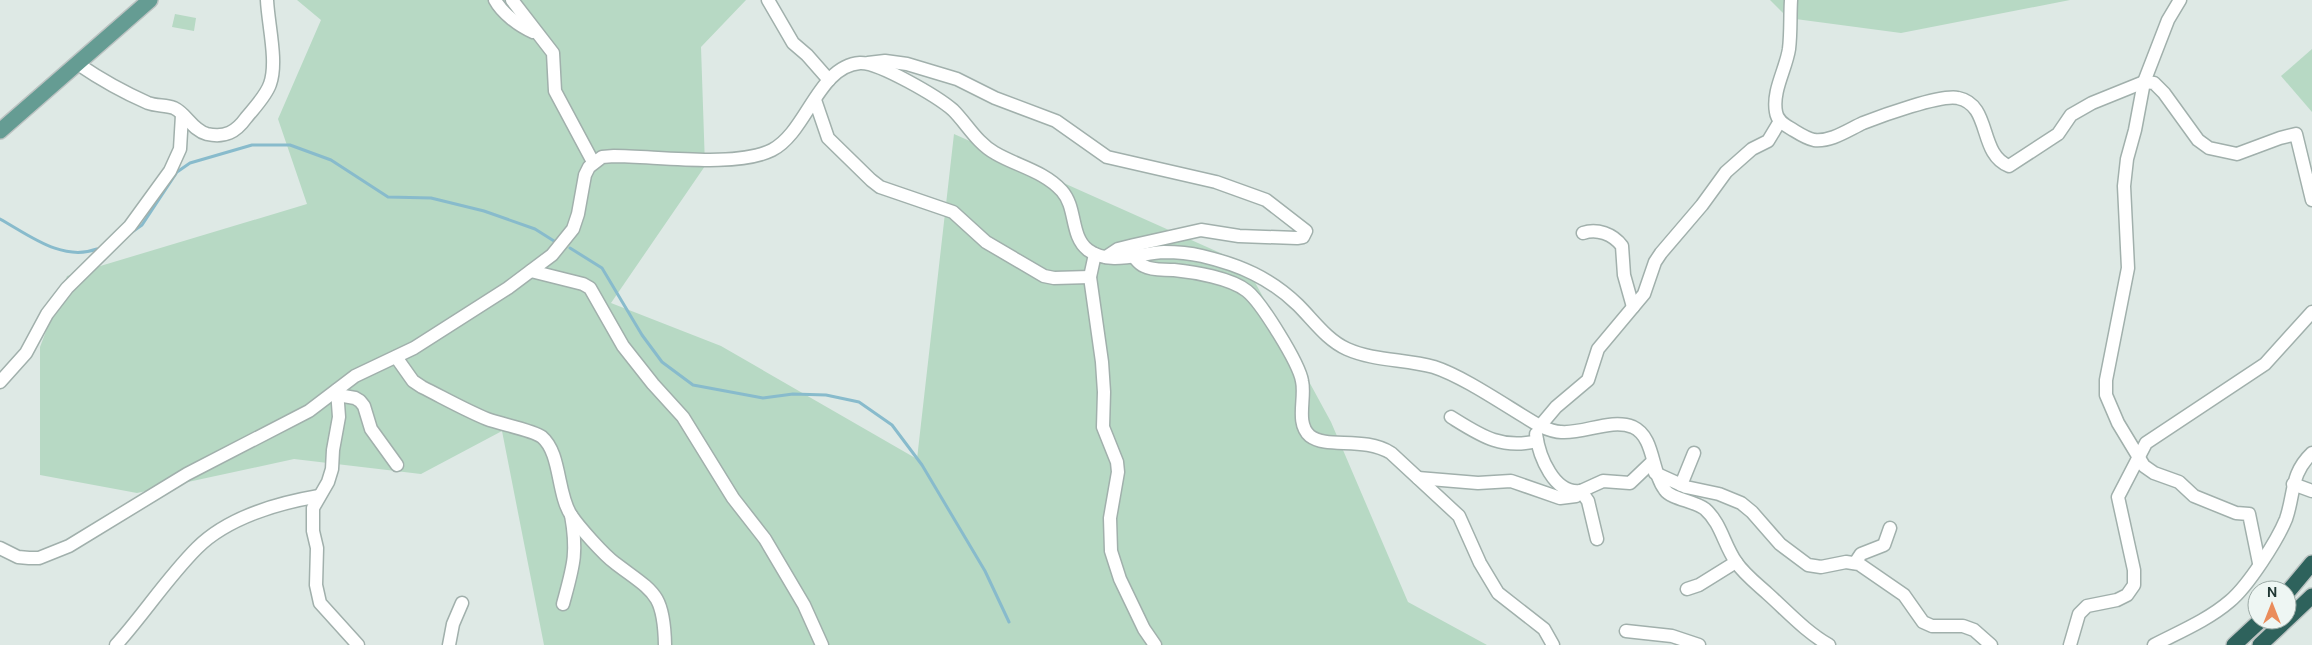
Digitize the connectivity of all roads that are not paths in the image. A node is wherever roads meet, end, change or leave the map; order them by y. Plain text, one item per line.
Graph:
1 (150, 0) edge
2 (267, 0) edge
3 (495, 0) edge
4 (512, 0) edge
5 (768, 0) edge
6 (1791, 0) edge
7 (2180, 0) edge
8 (537, 34) junction
9 (78, 64) junction
10 (865, 64) junction
11 (829, 80) junction
12 (2144, 82) junction
13 (815, 100) junction
14 (182, 115) junction
15 (1780, 121) junction
16 (0, 131) edge
17 (593, 162) junction
18 (2312, 200) edge
19 (1583, 233) dead end
20 (1100, 256) junction
21 (1133, 256) junction
22 (531, 271) junction
23 (1090, 277) junction
24 (1633, 307) junction
25 (2312, 312) edge
26 (396, 357) junction
27 (0, 382) edge
28 (338, 393) junction
29 (1451, 418) dead end
30 (1538, 426) junction
31 (1537, 442) junction
32 (1694, 453) dead end
33 (2312, 453) edge
34 (2138, 456) junction
35 (397, 465) dead end
36 (1654, 467) junction
37 (1418, 478) junction
38 (2293, 484) junction
39 (1680, 485) junction
40 (1581, 491) junction
41 (2312, 491) edge
42 (319, 496) junction
43 (571, 515) junction
44 (1890, 528) dead end
45 (1598, 539) dead end
46 (0, 548) edge
47 (1736, 562) junction
48 (2312, 562) edge
49 (1855, 563) junction
50 (2259, 563) junction
51 (2297, 581) edge
52 (1687, 589) dead end
53 (2312, 596) edge
54 (462, 603) dead end
55 (563, 604) dead end
56 (2250, 630) edge
57 (1626, 631) dead end
58 (116, 645) edge
59 (358, 645) edge
60 (449, 645) edge
61 (665, 645) edge
62 (822, 645) edge
63 (1155, 645) edge
64 (1553, 645) edge
65 (1699, 645) edge
66 (1829, 645) edge
67 (1992, 645) edge
68 (2070, 645) edge
69 (2154, 645) edge
70 (2234, 645) edge
71 (2260, 645) edge

1 - 9 main road
2 - 14 street
3 - 8 street
4 - 8 street
5 - 11 street
6 - 15 street
7 - 12 street
8 - 17 street
9 - 14 street
9 - 16 main road
10 - 11 street
10 - 20 street
10 - 20 street
11 - 13 street
12 - 15 street
12 - 18 street
12 - 34 street
13 - 17 street
13 - 23 street
14 - 27 street
15 - 24 street
17 - 22 street
19 - 24 street
20 - 21 street
20 - 23 street
21 - 30 street
21 - 37 street
22 - 26 street
22 - 62 street
23 - 63 street
24 - 30 street
25 - 34 street
26 - 28 street
26 - 43 street
28 - 35 street
28 - 42 street
28 - 46 street
29 - 31 street
30 - 31 street
30 - 36 street
31 - 40 street
32 - 39 street
33 - 38 street
34 - 50 street
34 - 68 street
36 - 39 street
36 - 40 street
36 - 47 street
37 - 40 street
37 - 64 street
38 - 41 street
38 - 50 street
39 - 49 street
40 - 45 street
42 - 58 street
42 - 59 street
43 - 55 street
43 - 61 street
44 - 49 street
47 - 52 street
47 - 66 street
48 - 51 highway
49 - 67 street
50 - 69 street
53 - 71 highway
54 - 60 street
56 - 70 highway
57 - 65 street

